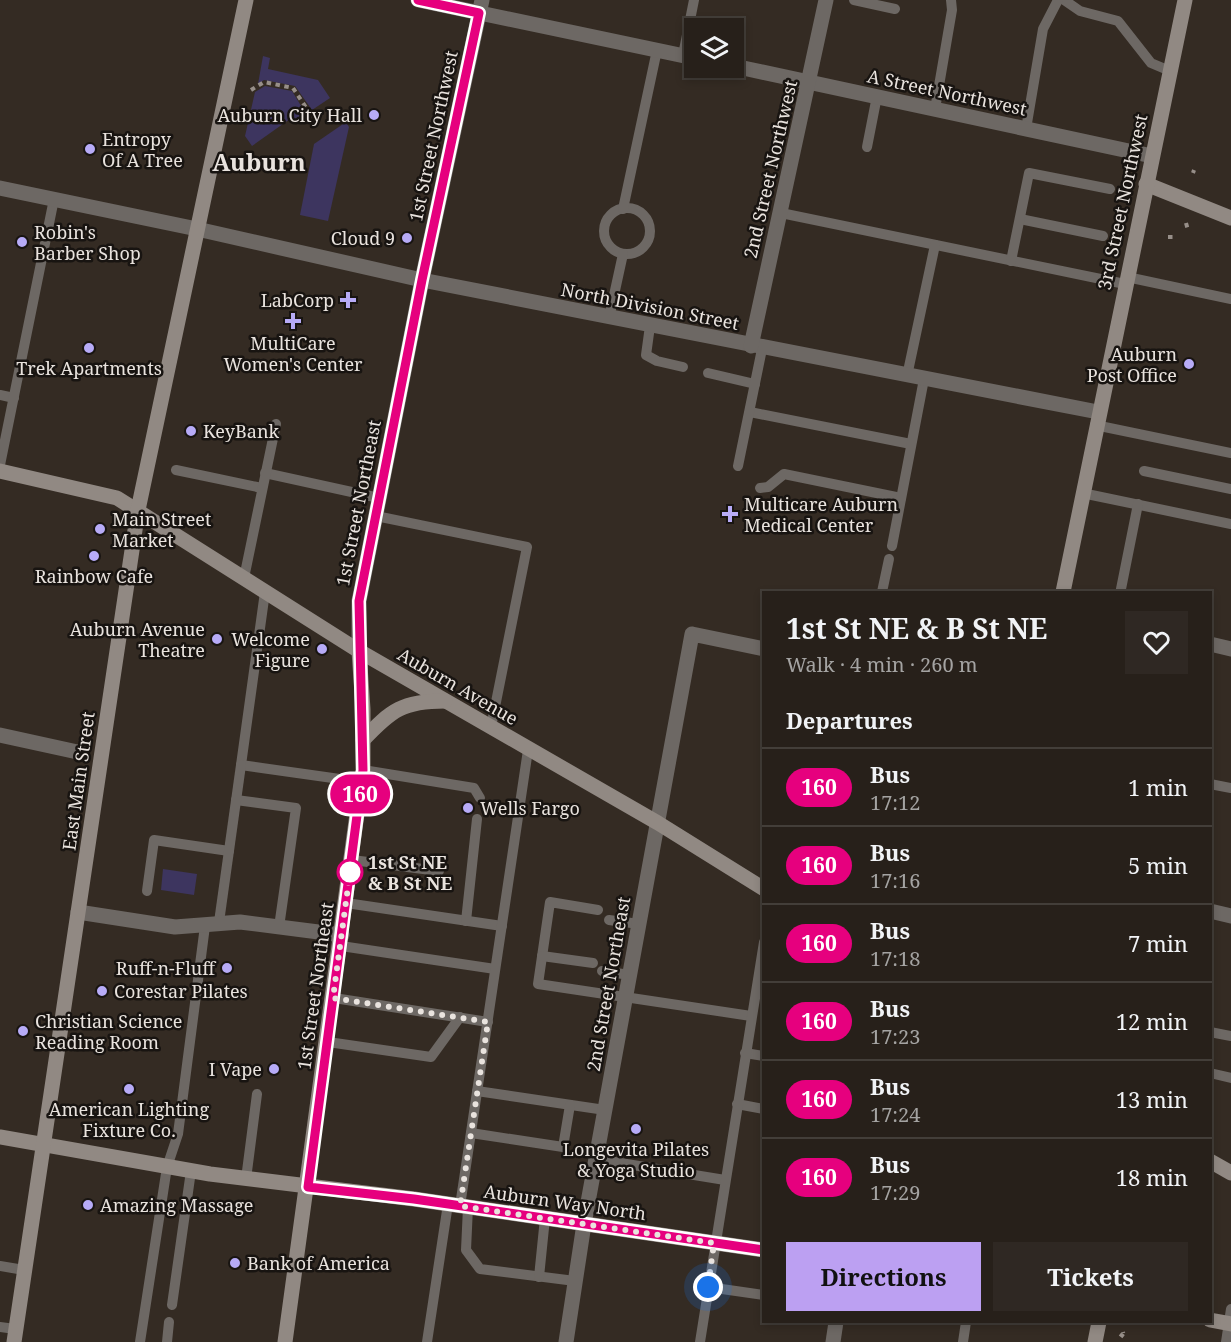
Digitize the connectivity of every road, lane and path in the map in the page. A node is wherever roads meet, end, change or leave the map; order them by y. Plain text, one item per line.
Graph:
1 (246, 0) edge
2 (418, 0) edge
3 (694, 0) edge
4 (826, 0) edge
5 (854, 0) edge
6 (951, 0) edge
7 (1059, 0) edge
8 (1064, 0) edge
9 (1185, 0) edge
10 (481, 6) edge
11 (894, 9) dead end
12 (692, 18) edge
13 (657, 50) junction
14 (684, 55) edge
15 (744, 68) edge
16 (1170, 72) junction
17 (810, 82) junction
18 (250, 90) dead end
19 (877, 96) junction
20 (935, 109) junction
21 (309, 112) dead end
22 (1026, 129) junction
23 (867, 147) dead end
24 (1152, 156) junction
25 (1146, 184) junction
26 (0, 188) edge
27 (1110, 189) dead end
28 (54, 199) junction
29 (623, 209) junction
30 (781, 213) junction
31 (1231, 218) edge
32 (1020, 219) junction
33 (1186, 223) dead end
34 (197, 229) junction
35 (1188, 230) dead end
36 (1103, 236) dead end
37 (935, 245) junction
38 (623, 254) junction
39 (1011, 261) junction
40 (422, 280) junction
41 (1126, 280) junction
42 (1231, 299) edge
43 (609, 318) junction
44 (650, 326) junction
45 (757, 347) junction
46 (684, 367) dead end
47 (708, 373) dead end
48 (906, 376) junction
49 (924, 379) junction
50 (755, 384) junction
51 (0, 395) edge
52 (14, 398) junction
53 (750, 412) junction
54 (1097, 419) junction
55 (276, 424) dead end
56 (911, 444) junction
57 (1231, 453) edge
58 (0, 465) edge
59 (738, 466) dead end
60 (176, 470) dead end
61 (0, 471) edge
62 (1144, 471) dead end
63 (266, 473) junction
64 (262, 488) junction
65 (760, 488) dead end
66 (1231, 489) edge
67 (1082, 493) junction
68 (379, 498) junction
69 (901, 498) junction
70 (1138, 504) junction
71 (138, 510) junction
72 (376, 516) junction
73 (1231, 524) edge
74 (891, 546) dead end
75 (889, 559) dead end
76 (243, 578) junction
77 (1121, 589) dead end
78 (882, 591) edge
79 (1063, 591) edge
80 (265, 592) junction
81 (1212, 644) edge
82 (762, 649) edge
83 (1231, 649) edge
84 (359, 651) junction
85 (445, 700) junction
86 (491, 727) junction
87 (0, 735) edge
88 (363, 740) junction
89 (528, 750) junction
90 (82, 753) dead end
91 (241, 765) junction
92 (362, 776) junction
93 (1212, 784) edge
94 (1231, 788) edge
95 (480, 798) dead end
96 (236, 800) junction
97 (477, 819) dead end
98 (658, 823) junction
99 (229, 851) junction
100 (352, 860) junction
101 (439, 871) dead end
102 (762, 888) edge
103 (147, 891) dead end
104 (346, 903) junction
105 (598, 910) dead end
106 (78, 912) junction
107 (1212, 912) edge
108 (1231, 916) edge
109 (609, 920) dead end
110 (465, 921) junction
111 (212, 924) junction
112 (639, 924) junction
113 (502, 926) junction
114 (279, 927) junction
115 (341, 940) junction
116 (542, 956) junction
117 (499, 962) junction
118 (593, 963) dead end
119 (761, 967) edge
120 (602, 971) dead end
121 (630, 975) junction
122 (626, 996) junction
123 (333, 998) junction
124 (751, 1016) junction
125 (460, 1017) junction
126 (488, 1022) junction
127 (1212, 1032) edge
128 (1231, 1036) edge
129 (328, 1042) junction
130 (745, 1053) junction
131 (762, 1056) edge
132 (1212, 1073) edge
133 (1231, 1078) edge
134 (477, 1091) junction
135 (257, 1094) dead end
136 (737, 1104) junction
137 (570, 1105) junction
138 (762, 1109) edge
139 (605, 1110) junction
140 (471, 1133) junction
141 (0, 1137) edge
142 (41, 1145) junction
143 (596, 1159) junction
144 (1212, 1162) edge
145 (167, 1167) junction
146 (191, 1171) junction
147 (1231, 1173) edge
148 (246, 1179) junction
149 (725, 1180) junction
150 (308, 1187) junction
151 (459, 1206) junction
152 (545, 1218) junction
153 (584, 1224) junction
154 (714, 1243) junction
155 (762, 1250) edge
156 (0, 1266) edge
157 (24, 1270) junction
158 (539, 1276) junction
159 (575, 1281) junction
160 (708, 1287) junction
161 (762, 1294) edge
162 (171, 1305) dead end
163 (1230, 1319) edge
164 (1212, 1320) edge
165 (169, 1322) dead end
166 (836, 1323) edge
167 (966, 1323) edge
168 (1098, 1323) edge
169 (10, 1333) edge
170 (140, 1342) edge
171 (167, 1342) edge
172 (285, 1342) edge
173 (426, 1342) edge
174 (566, 1342) edge
175 (700, 1342) edge
176 (833, 1342) edge
177 (963, 1342) edge
178 (1095, 1342) edge
179 (1226, 1342) edge

1 - 34 main road, East Main Street
2 - 10 street
3 - 12 lane
4 - 17 street, 2nd Street Northwest
5 - 11 lane
6 - 20 lane
7 - 22 lane
8 - 16 lane
9 - 16 main road, 3rd Street Northwest
10 - 13 street
10 - 40 street, 1st Street Northwest
13 - 14 street
13 - 29 lane
15 - 17 street, A Street Northwest
16 - 24 main road, 3rd Street Northwest
17 - 19 street, A Street Northwest
17 - 30 street, 2nd Street Northwest
18 - 21 path
19 - 20 street, A Street Northwest
19 - 23 lane
20 - 22 street, A Street Northwest
22 - 24 street, A Street Northwest
24 - 25 main road, 3rd Street Northwest
25 - 31 main road
25 - 41 main road, 3rd Street Northwest
26 - 28 street, North Division Street
27 - 32 lane
28 - 34 street, North Division Street
28 - 52 lane
29 - 38 lane
29 - 38 lane
30 - 37 lane
30 - 45 street, 2nd Street Northwest
32 - 36 lane
32 - 39 lane
33 - 35 path
34 - 40 street, North Division Street
34 - 71 main road, East Main Street
37 - 39 lane
37 - 48 lane
38 - 43 lane
39 - 41 lane
40 - 43 street, North Division Street
40 - 68 street, 1st Street Northeast
41 - 42 lane
41 - 54 main road, 3rd Street Northwest
43 - 44 street, North Division Street
44 - 45 street, North Division Street
44 - 46 lane
45 - 48 street, North Division Street
45 - 50 lane
47 - 50 lane
48 - 49 street, North Division Street
49 - 54 street, North Division Street
49 - 56 lane
50 - 53 lane
51 - 52 lane
52 - 58 lane
53 - 56 lane
53 - 59 lane
54 - 57 lane
54 - 67 main road, 3rd Street Northwest
55 - 63 lane
56 - 69 lane
60 - 64 lane
61 - 71 main road, Auburn Avenue
62 - 66 lane
63 - 64 lane
63 - 68 lane
64 - 76 lane
65 - 69 lane
67 - 70 lane
67 - 79 main road, 3rd Street Northwest
68 - 72 street, 1st Street Northeast
69 - 74 lane
70 - 73 lane
70 - 77 lane
71 - 76 main road, Auburn Avenue
71 - 106 main road, East Main Street
72 - 84 street, 1st Street Northeast
72 - 86 lane
75 - 78 lane
76 - 80 main road, Auburn Avenue
80 - 84 main road, Auburn Avenue
80 - 91 lane
81 - 83 street
82 - 98 street, 2nd Street Northeast
84 - 85 main road, Auburn Avenue
84 - 88 main road, 1st Street Northeast
85 - 86 main road, Auburn Avenue
85 - 88 main road
86 - 89 main road, Auburn Avenue
87 - 90 street
88 - 92 main road, 1st Street Northeast
89 - 98 main road, Auburn Avenue
89 - 113 lane
91 - 92 lane
91 - 96 lane
92 - 95 lane
92 - 100 main road, 1st Street Northeast
93 - 94 lane
96 - 99 lane
96 - 114 lane
97 - 110 lane
98 - 102 main road, Auburn Avenue
98 - 112 street, 2nd Street Northeast
99 - 103 lane
99 - 111 lane
100 - 101 lane
100 - 104 main road, 1st Street Northeast
104 - 110 lane
104 - 115 main road, 1st Street Northeast
105 - 116 lane
106 - 111 street
106 - 142 main road, East Main Street
107 - 108 street
109 - 112 lane
110 - 113 lane
111 - 114 street
111 - 145 lane
112 - 121 street, 2nd Street Northeast
113 - 117 lane
114 - 115 street
115 - 117 lane
115 - 123 main road, 1st Street Northeast
116 - 118 lane
116 - 122 lane
117 - 126 lane
119 - 124 lane
120 - 121 lane
121 - 122 street, 2nd Street Northeast
122 - 124 lane
122 - 139 street, 2nd Street Northeast
123 - 125 lane
123 - 129 main road, 1st Street Northeast
124 - 130 lane
125 - 126 lane
125 - 129 lane
126 - 134 lane
127 - 128 lane
129 - 150 main road, 1st Street Northeast
130 - 131 lane
130 - 136 lane
132 - 133 lane
134 - 137 lane
134 - 140 lane
135 - 148 lane
136 - 138 lane
136 - 149 lane
137 - 139 lane
137 - 140 lane
139 - 143 street, 2nd Street Northeast
140 - 151 lane
141 - 142 main road, Auburn Way North
142 - 145 main road, Auburn Way North
142 - 157 main road, East Main Street
143 - 149 lane
143 - 153 street, 2nd Street Northeast
144 - 147 main road
145 - 146 main road, Auburn Way North
145 - 170 lane
146 - 148 main road, Auburn Way North
146 - 162 lane
148 - 150 main road, Auburn Way North
149 - 154 lane
150 - 151 main road, Auburn Way North
150 - 172 main road, 1st Street Northeast
151 - 152 main road, Auburn Way North
151 - 158 lane
151 - 173 lane
152 - 153 main road, Auburn Way North
152 - 158 lane
153 - 154 main road, Auburn Way North
153 - 159 street, 2nd Street Northeast
154 - 155 main road, Auburn Way North
154 - 160 lane
156 - 157 lane
157 - 169 main road, East Main Street
158 - 159 lane
159 - 174 street, 2nd Street Northeast
160 - 161 lane
160 - 175 lane
163 - 164 main road
163 - 179 lane
165 - 171 lane
166 - 176 street
167 - 177 lane
168 - 178 main road

